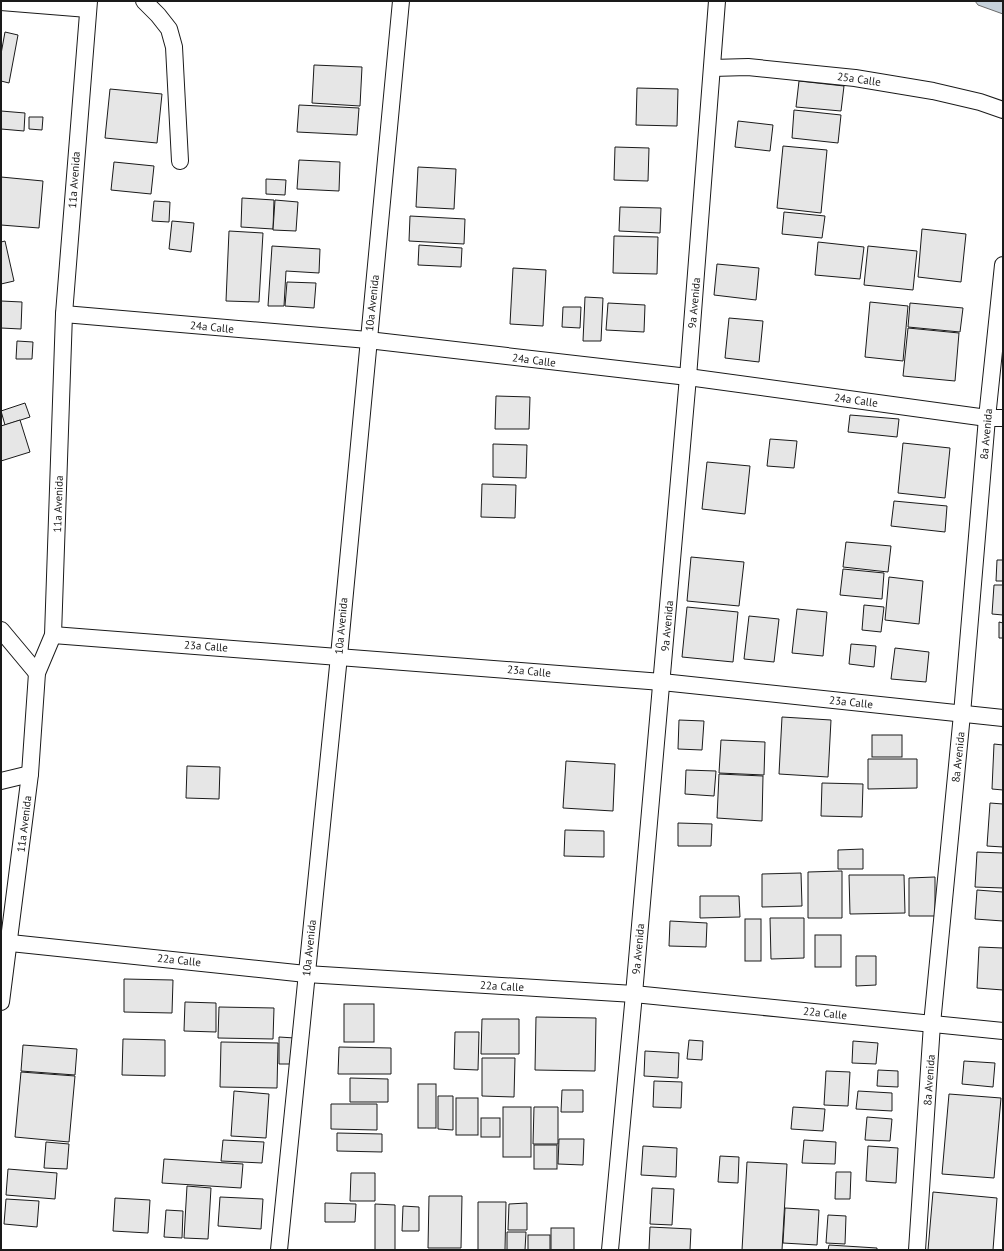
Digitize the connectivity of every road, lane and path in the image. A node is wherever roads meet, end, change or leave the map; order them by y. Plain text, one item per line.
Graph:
1 (144, 1) edge
2 (401, 1) edge
3 (717, 1) edge
4 (1, 2) edge
5 (88, 5) edge
6 (712, 68) junction
7 (1003, 110) edge
8 (180, 161) dead end
9 (1003, 265) edge
10 (64, 314) junction
11 (368, 340) junction
12 (688, 377) junction
13 (995, 418) edge
14 (1, 630) edge
15 (53, 635) junction
16 (339, 656) junction
17 (37, 674) junction
18 (662, 682) junction
19 (962, 714) junction
20 (1003, 718) edge
21 (30, 774) junction
22 (1, 781) edge
23 (5, 942) edge
24 (306, 974) junction
25 (634, 994) junction
26 (1, 1002) edge
27 (932, 1024) junction
28 (1003, 1031) edge
29 (279, 1250) edge
30 (610, 1250) edge
31 (917, 1250) edge

1 - 8 street
2 - 11 street, 10a Avenida
3 - 6 street, 9a Avenida
4 - 5 street
5 - 10 street, 11a Avenida
6 - 7 street, 25a Calle
6 - 12 street, 9a Avenida
9 - 13 street, 8a Avenida
10 - 11 street, 24a Calle
10 - 15 street, 11a Avenida
11 - 12 street, 24a Calle
11 - 16 street, 10a Avenida
12 - 13 street, 24a Calle
12 - 18 street, 9a Avenida
13 - 19 street, 8a Avenida
14 - 17 street
15 - 16 street, 23a Calle
15 - 17 street, 11a Avenida
16 - 18 street, 23a Calle
16 - 24 street, 10a Avenida
17 - 21 street, 11a Avenida
18 - 19 street, 23a Calle
18 - 25 street, 9a Avenida
19 - 20 street, 23a Calle
19 - 27 street, 8a Avenida
21 - 22 street
21 - 23 street, 11a Avenida
23 - 24 street, 22a Calle
23 - 26 street, 11a Avenida
24 - 25 street, 22a Calle
24 - 29 street, 10a Avenida
25 - 27 street, 22a Calle
25 - 30 street, 9a Avenida
27 - 28 street, 22a Calle
27 - 31 street, 8a Avenida

